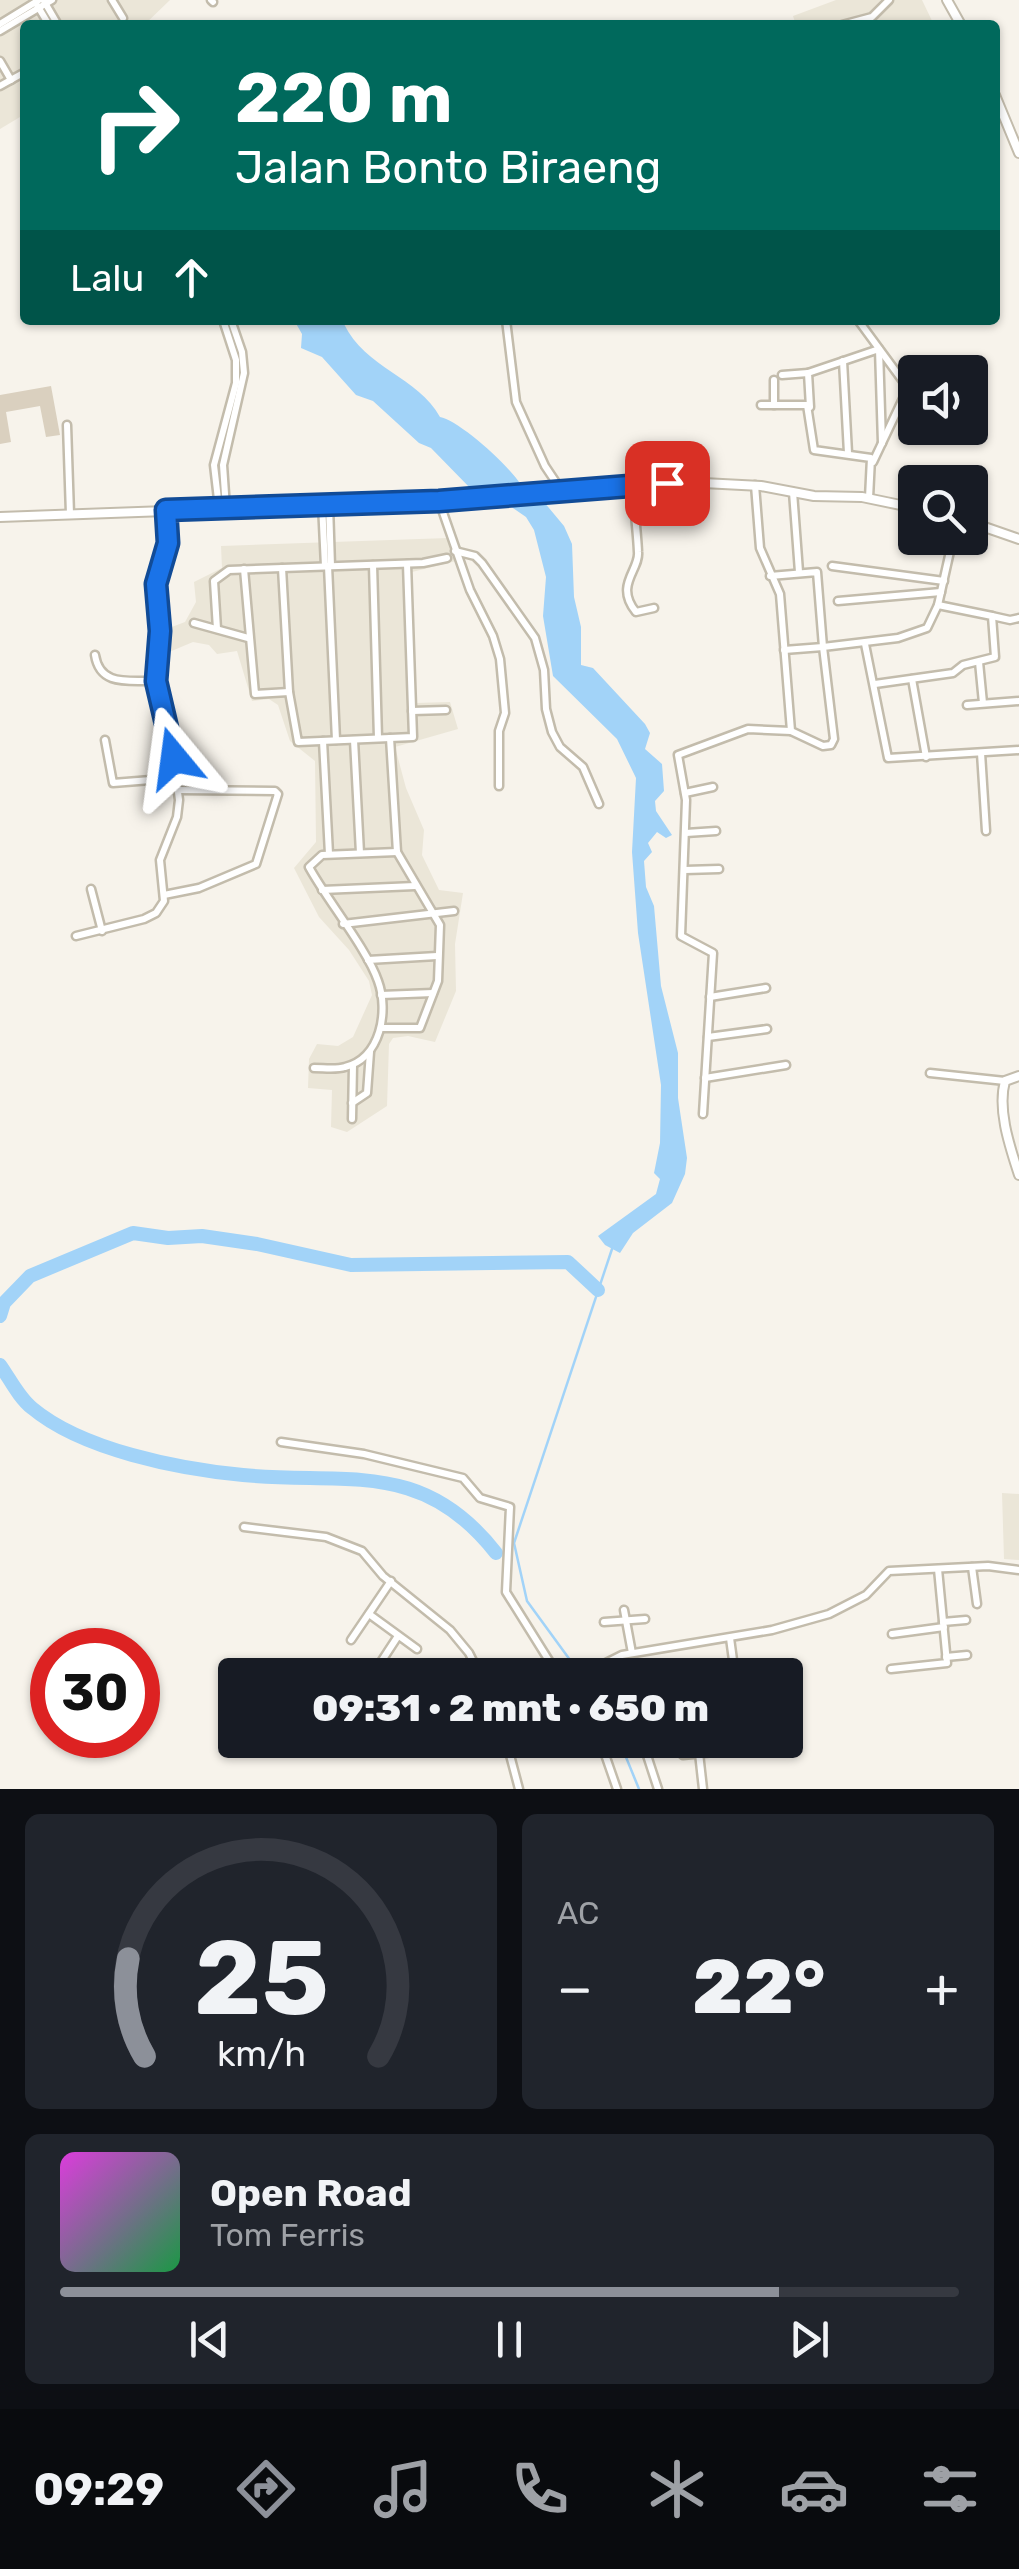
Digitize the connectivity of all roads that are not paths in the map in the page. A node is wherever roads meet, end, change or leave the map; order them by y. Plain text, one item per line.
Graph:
1 (125, 0) edge
2 (889, 0) edge
3 (41, 2) edge
4 (114, 3) edge
5 (123, 18) dead end
6 (861, 20) edge
7 (0, 27) edge
8 (0, 61) edge
9 (20, 75) edge
10 (11, 80) junction
11 (0, 86) edge
12 (1000, 107) edge
13 (1019, 152) edge
14 (225, 325) edge
15 (233, 325) edge
16 (507, 325) edge
17 (862, 325) edge
18 (879, 348) junction
19 (843, 361) junction
20 (808, 373) junction
21 (761, 405) dead end
22 (774, 405) junction
23 (810, 407) junction
24 (67, 425) dead end
25 (882, 442) junction
26 (848, 453) junction
27 (873, 462) junction
28 (632, 484) junction
29 (754, 485) junction
30 (561, 490) junction
31 (793, 492) junction
32 (868, 498) junction
33 (439, 501) junction
34 (326, 504) junction
35 (898, 504) edge
36 (223, 508) junction
37 (166, 510) junction
38 (70, 514) junction
39 (0, 517) edge
40 (988, 528) edge
41 (1019, 538) edge
42 (455, 551) junction
43 (949, 555) edge
44 (447, 558) dead end
45 (407, 564) junction
46 (373, 565) junction
47 (328, 566) junction
48 (832, 566) dead end
49 (282, 568) junction
50 (244, 569) junction
51 (799, 572) junction
52 (770, 576) junction
53 (944, 581) junction
54 (940, 592) junction
55 (838, 601) dead end
56 (938, 605) junction
57 (654, 608) dead end
58 (992, 616) junction
59 (1019, 618) edge
60 (194, 623) dead end
61 (217, 630) junction
62 (248, 638) junction
63 (865, 644) junction
64 (822, 647) junction
65 (784, 650) junction
66 (95, 655) dead end
67 (980, 662) junction
68 (912, 679) junction
69 (156, 681) junction
70 (875, 684) junction
71 (290, 692) junction
72 (1019, 701) edge
73 (983, 703) junction
74 (967, 705) dead end
75 (446, 710) dead end
76 (412, 712) junction
77 (791, 731) junction
78 (378, 738) junction
79 (390, 738) junction
80 (105, 740) dead end
81 (336, 740) junction
82 (354, 740) junction
83 (323, 741) junction
84 (1019, 750) edge
85 (981, 753) junction
86 (926, 757) junction
87 (176, 778) junction
88 (499, 786) dead end
89 (713, 787) dead end
90 (178, 790) junction
91 (685, 793) junction
92 (599, 804) dead end
93 (716, 830) dead end
94 (986, 831) dead end
95 (686, 832) junction
96 (397, 852) junction
97 (360, 853) junction
98 (329, 854) junction
99 (719, 869) dead end
100 (685, 870) junction
101 (416, 886) junction
102 (91, 889) dead end
103 (322, 890) junction
104 (164, 895) junction
105 (454, 911) dead end
106 (437, 916) junction
107 (343, 924) junction
108 (102, 931) junction
109 (76, 936) dead end
110 (438, 956) junction
111 (367, 960) junction
112 (766, 988) dead end
113 (433, 993) junction
114 (381, 994) junction
115 (710, 997) junction
116 (381, 1028) junction
117 (767, 1030) dead end
118 (708, 1037) junction
119 (370, 1050) junction
120 (353, 1064) junction
121 (786, 1066) dead end
122 (314, 1068) dead end
123 (930, 1073) dead end
124 (1019, 1076) edge
125 (705, 1078) junction
126 (1005, 1081) junction
127 (352, 1103) junction
128 (703, 1114) dead end
129 (352, 1119) dead end
130 (1019, 1176) edge
131 (281, 1442) dead end
132 (244, 1526) dead end
133 (972, 1567) junction
134 (938, 1570) junction
135 (1019, 1570) edge
136 (391, 1581) junction
137 (977, 1604) dead end
138 (624, 1610) dead end
139 (369, 1614) junction
140 (645, 1619) dead end
141 (966, 1620) dead end
142 (626, 1621) junction
143 (604, 1622) dead end
144 (943, 1624) junction
145 (892, 1634) dead end
146 (398, 1636) junction
147 (730, 1638) junction
148 (352, 1640) dead end
149 (417, 1649) dead end
150 (632, 1654) junction
151 (966, 1656) dead end
152 (946, 1657) junction
153 (383, 1658) edge
154 (472, 1658) edge
155 (547, 1658) edge
156 (622, 1658) edge
157 (733, 1658) edge
158 (892, 1669) dead end
159 (511, 1758) edge
160 (606, 1758) edge
161 (648, 1758) edge
162 (700, 1758) edge
163 (519, 1789) edge
164 (617, 1789) edge
165 (658, 1789) edge
166 (702, 1789) edge

1 - 4 street
2 - 6 street
3 - 7 street
4 - 5 street
8 - 10 street
9 - 10 street
10 - 11 street
12 - 13 street
14 - 36 street
15 - 36 street
16 - 30 street
17 - 18 street
18 - 19 street
18 - 25 street
18 - 25 street
19 - 20 street
19 - 26 street
20 - 22 street
20 - 23 street
21 - 22 street
22 - 23 street
23 - 26 street
24 - 38 street
25 - 27 street
26 - 27 street
27 - 32 street
28 - 29 street
28 - 30 street
28 - 57 street
29 - 31 street
29 - 52 street
30 - 33 street
31 - 32 street
31 - 51 street
32 - 35 street
33 - 34 street
33 - 42 street
34 - 36 street
34 - 47 street
36 - 37 street
37 - 38 street
37 - 69 street
38 - 39 street
40 - 41 street
42 - 88 street
42 - 92 street
43 - 53 street
44 - 45 street
45 - 46 street
45 - 76 street
46 - 47 street
46 - 78 street
47 - 49 street
47 - 81 street
48 - 53 street
49 - 50 street
49 - 71 street
50 - 61 street
50 - 62 street
51 - 52 street
51 - 64 street
52 - 65 street
53 - 54 street
54 - 55 street
54 - 56 street
56 - 58 street
56 - 63 street
58 - 59 street
58 - 67 street
60 - 61 street
61 - 62 street
62 - 71 street
63 - 64 street
63 - 70 street
64 - 65 street
64 - 77 street
65 - 77 street
66 - 69 street
67 - 68 street
67 - 73 street
68 - 70 street
68 - 86 street
69 - 87 street
70 - 86 street
71 - 83 street
72 - 73 street
73 - 74 street
75 - 76 street
76 - 79 street
77 - 91 street
78 - 79 street
78 - 82 street
79 - 96 street
80 - 87 street
81 - 82 street
81 - 83 street
82 - 97 street
83 - 98 street
84 - 85 street
85 - 86 street
85 - 94 street
87 - 90 street
89 - 91 street
90 - 104 street
90 - 104 street
91 - 95 street
93 - 95 street
95 - 100 street
96 - 97 street
96 - 101 street
97 - 98 street
98 - 103 street
99 - 100 street
100 - 115 street
101 - 103 street
101 - 106 street
102 - 108 street
103 - 107 street
104 - 108 street
105 - 106 street
106 - 107 street
106 - 110 street
107 - 111 street
108 - 109 street
110 - 111 street
110 - 113 street
111 - 114 street
112 - 115 street
113 - 114 street
113 - 116 street
114 - 116 street
115 - 118 street
116 - 119 street
117 - 118 street
118 - 125 street
119 - 120 street
119 - 127 street
120 - 122 street
120 - 127 street
121 - 125 street
123 - 126 street
124 - 126 street
125 - 128 street
126 - 130 street
127 - 129 street
131 - 155 street
132 - 136 street
133 - 134 street
133 - 135 street
133 - 137 street
134 - 144 street
134 - 147 street
136 - 139 street
136 - 154 street
138 - 142 street
139 - 146 street
139 - 148 street
140 - 142 street
141 - 144 street
142 - 143 street
142 - 150 street
144 - 145 street
144 - 152 street
146 - 149 street
146 - 153 street
147 - 150 street
147 - 157 street
150 - 156 street
151 - 152 street
152 - 158 street
159 - 163 street
160 - 164 street
161 - 165 street
162 - 166 street

